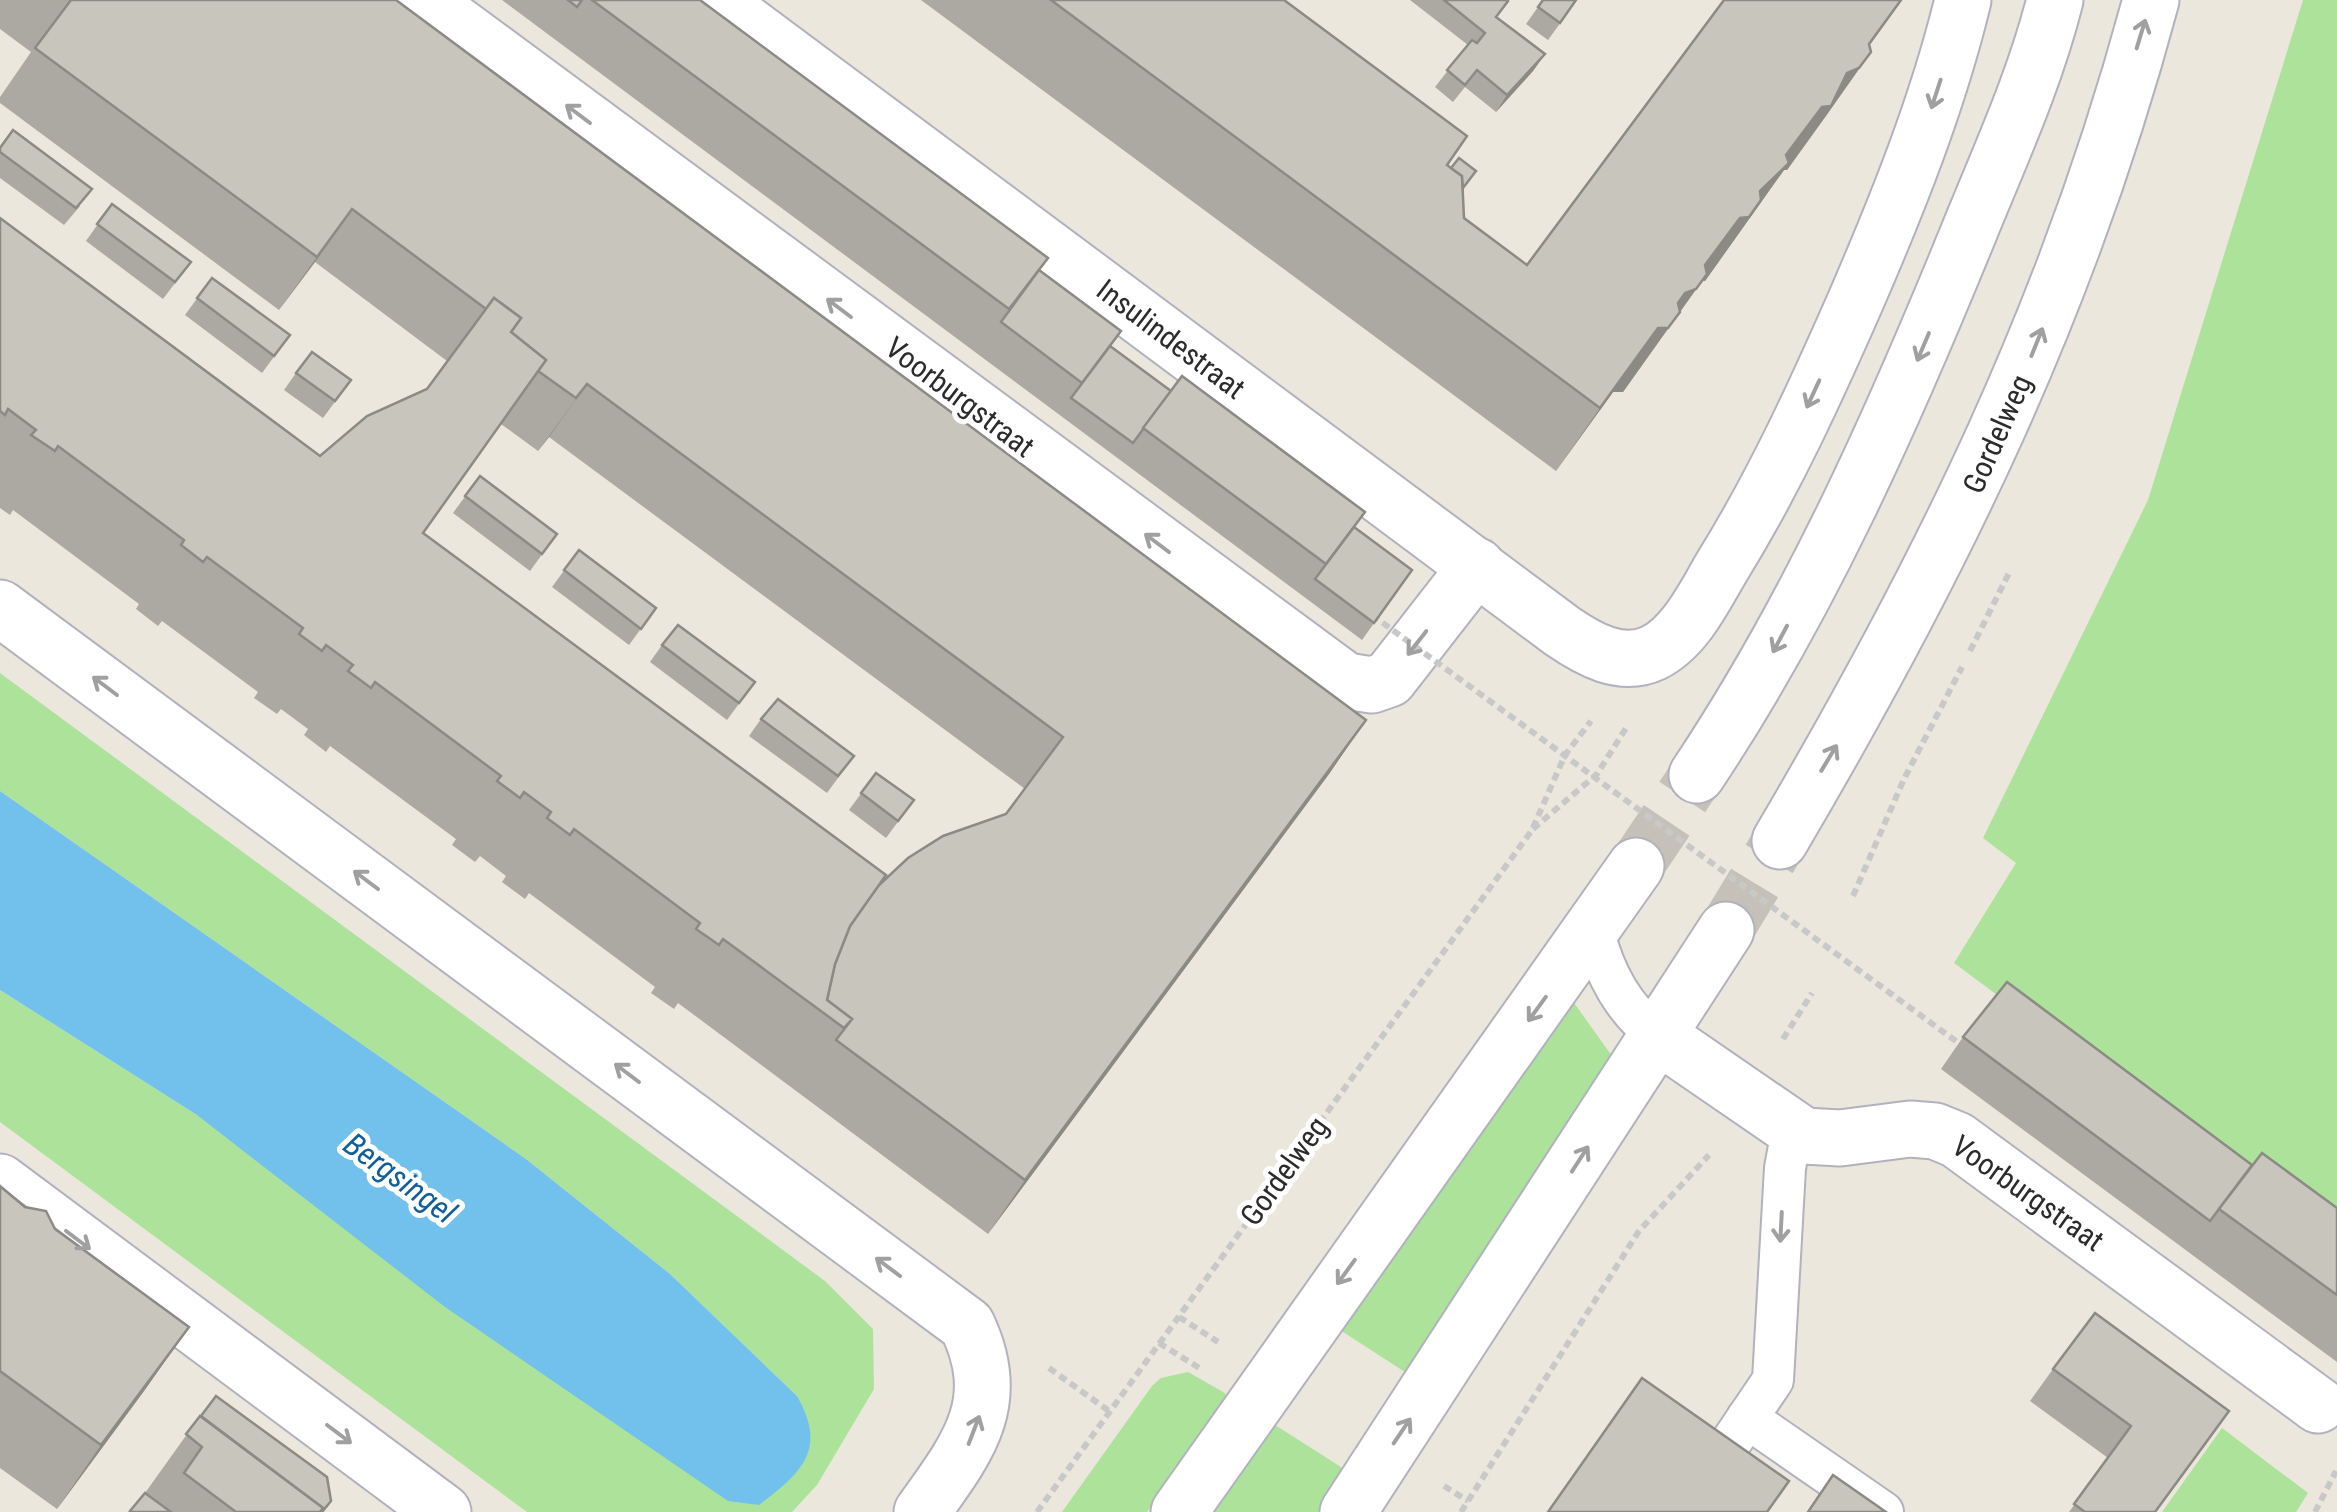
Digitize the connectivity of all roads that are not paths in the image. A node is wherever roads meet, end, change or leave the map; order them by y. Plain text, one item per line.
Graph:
1 (424, 0) edge
2 (714, 0) edge
3 (1963, 0) edge
4 (2056, 0) edge
5 (2151, 0) edge
6 (1477, 566) junction
7 (0, 608) edge
8 (1697, 774) tunnel mouth
9 (1780, 842) tunnel mouth
10 (1636, 866) tunnel mouth
11 (1593, 930) junction
12 (1726, 930) tunnel mouth
13 (1660, 1037) junction
14 (1792, 1130) junction
15 (0, 1182) edge
16 (2318, 1406) dead end
17 (1747, 1418) junction
18 (1721, 1457) edge
19 (421, 1506) edge
20 (922, 1512) edge
21 (1179, 1512) edge
22 (1348, 1512) edge
23 (1883, 1512) edge

6 -> 1 street, Voorburgstraat
2 - 6 street, Insulindestraat
3 -> 6 street, Insulindestraat
4 -> 8 street
9 -> 5 street, Gordelweg
20 -> 7 street
10 - 11 street
11 - 13 lane
11 -> 21 street
12 - 13 street
13 - 14 street, Voorburgstraat
22 -> 13 street
14 - 16 street, Voorburgstraat
14 -> 17 lane
15 -> 19 street
17 - 18 lane
17 - 23 lane

